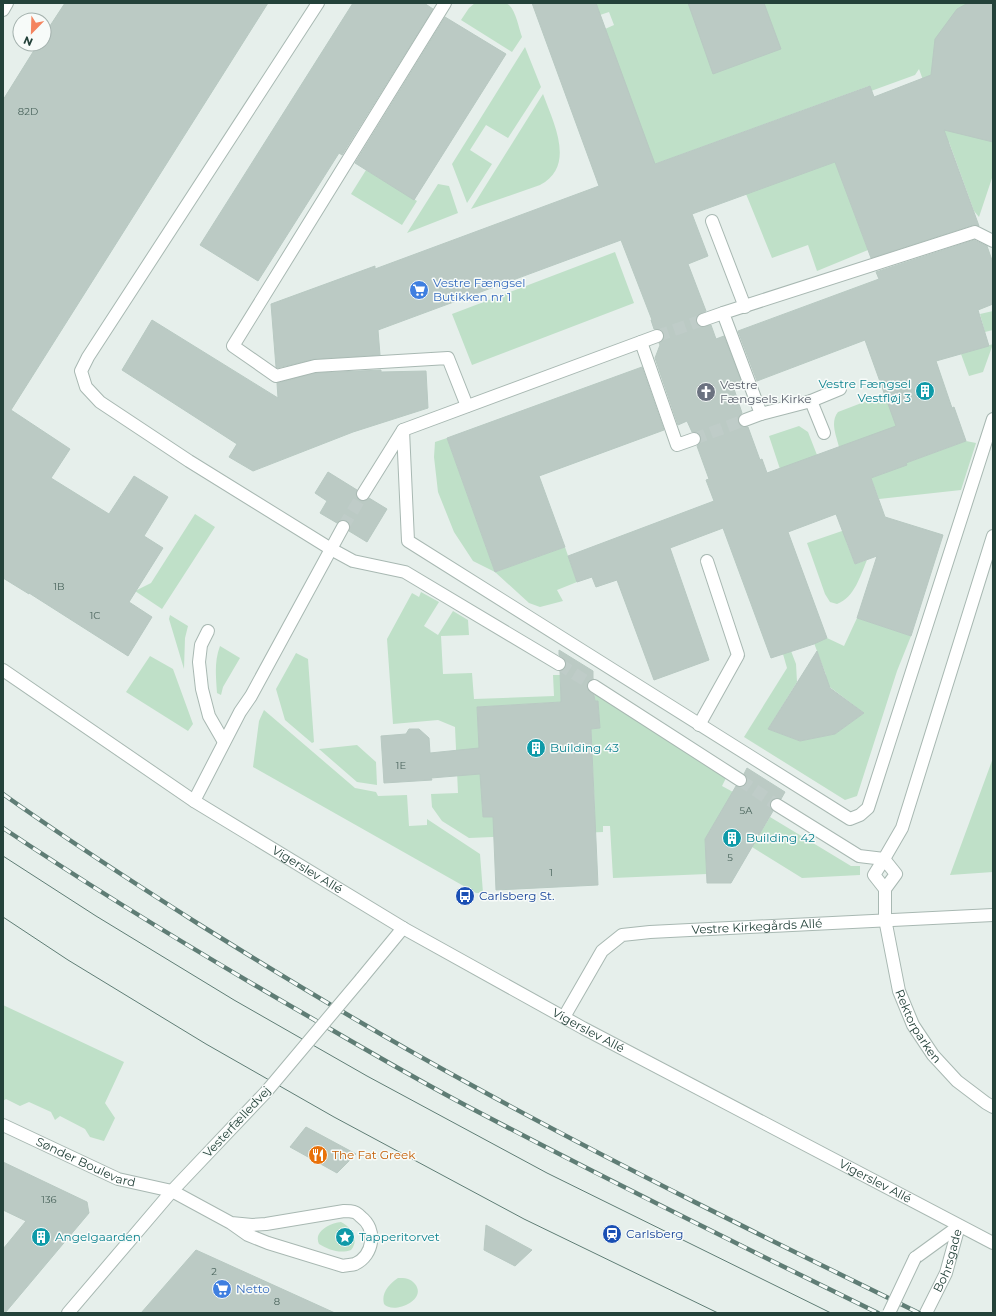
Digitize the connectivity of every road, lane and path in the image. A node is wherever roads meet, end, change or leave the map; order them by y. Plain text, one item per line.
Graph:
1 (8, 3) edge
2 (318, 3) edge
3 (445, 3) edge
4 (3, 10) edge
5 (712, 221) dead end
6 (993, 241) edge
7 (745, 307) junction
8 (723, 313) junction
9 (703, 320) tunnel mouth
10 (657, 336) tunnel mouth
11 (641, 342) junction
12 (840, 389) dead end
13 (811, 401) junction
14 (467, 406) junction
15 (762, 414) junction
16 (993, 418) edge
17 (745, 420) tunnel mouth
18 (403, 430) junction
19 (824, 433) dead end
20 (694, 439) tunnel mouth
21 (363, 494) tunnel mouth
22 (343, 528) tunnel mouth
23 (993, 536) edge
24 (331, 549) junction
25 (707, 561) dead end
26 (208, 631) dead end
27 (559, 664) tunnel mouth
28 (3, 670) edge
29 (594, 686) tunnel mouth
30 (700, 725) junction
31 (224, 742) junction
32 (740, 780) tunnel mouth
33 (194, 801) junction
34 (777, 804) tunnel mouth
35 (884, 859) junction
36 (885, 889) junction
37 (993, 915) edge
38 (885, 919) junction
39 (403, 928) junction
40 (564, 1017) junction
41 (993, 1107) edge
42 (3, 1125) edge
43 (172, 1191) junction
44 (231, 1223) junction
45 (959, 1226) junction
46 (993, 1243) edge
47 (68, 1313) edge
48 (888, 1313) edge
49 (926, 1313) edge

1 - 4 street
2 - 24 street
3 - 14 street
5 - 7 street
6 - 7 street
7 - 8 street
8 - 9 street
8 - 15 street
10 - 11 street
11 - 14 street
11 - 20 street
12 - 13 street
13 - 15 street
13 - 19 street
14 - 18 street
15 - 17 street
16 - 30 street
18 - 21 street
18 - 30 street
22 - 24 street
23 - 35 street
24 - 27 street
24 - 31 street
25 - 30 street
26 - 31 street
28 - 33 street, Vigerslev Allé
29 - 32 street
31 - 33 street
33 - 39 street, Vigerslev Allé
34 - 35 street
35 - 36 street
35 - 36 street
36 - 38 street, Rektorparken
37 - 38 street, Vestre Kirkegårds Allé
38 - 40 street, Vestre Kirkegårds Allé
38 - 41 street, Rektorparken
39 - 40 street, Vigerslev Allé
39 - 43 street, Vesterfælledvej, bridge
40 - 45 street, Vigerslev Allé
42 - 43 street, Sønder Boulevard
43 - 44 street
43 - 47 street, Vesterfælledvej
44 - 44 street
45 - 46 street, Vigerslev Allé
45 - 48 street, Bohrsgade, bridge
45 - 49 street, Bohrsgade

